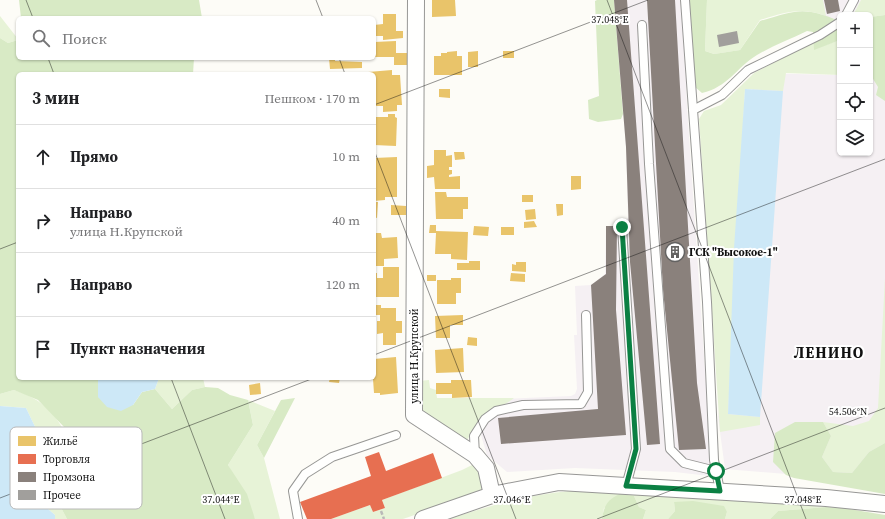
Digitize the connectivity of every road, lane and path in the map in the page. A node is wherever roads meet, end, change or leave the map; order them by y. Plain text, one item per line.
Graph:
1 (416, 0) edge
2 (685, 0) edge
3 (852, 1) edge
4 (847, 12) edge
5 (837, 24) edge
6 (642, 25) dead end
7 (693, 110) junction
8 (622, 227) dead end
9 (586, 316) dead end
10 (396, 435) dead end
11 (475, 455) junction
12 (716, 471) junction
13 (626, 486) junction
14 (720, 491) junction
15 (492, 495) junction
16 (885, 504) edge
17 (381, 511) dead end
18 (298, 519) edge
19 (384, 519) edge
20 (423, 519) edge

1 - 11 street, улица Н.Крупской
2 - 7 lane
3 - 4 lane
5 - 7 lane
6 - 12 lane
7 - 12 lane
8 - 13 lane
9 - 11 lane
10 - 18 lane
11 - 15 street, улица Н.Крупской
12 - 14 lane
13 - 14 street
13 - 15 street
14 - 16 street
15 - 20 street
17 - 19 path

